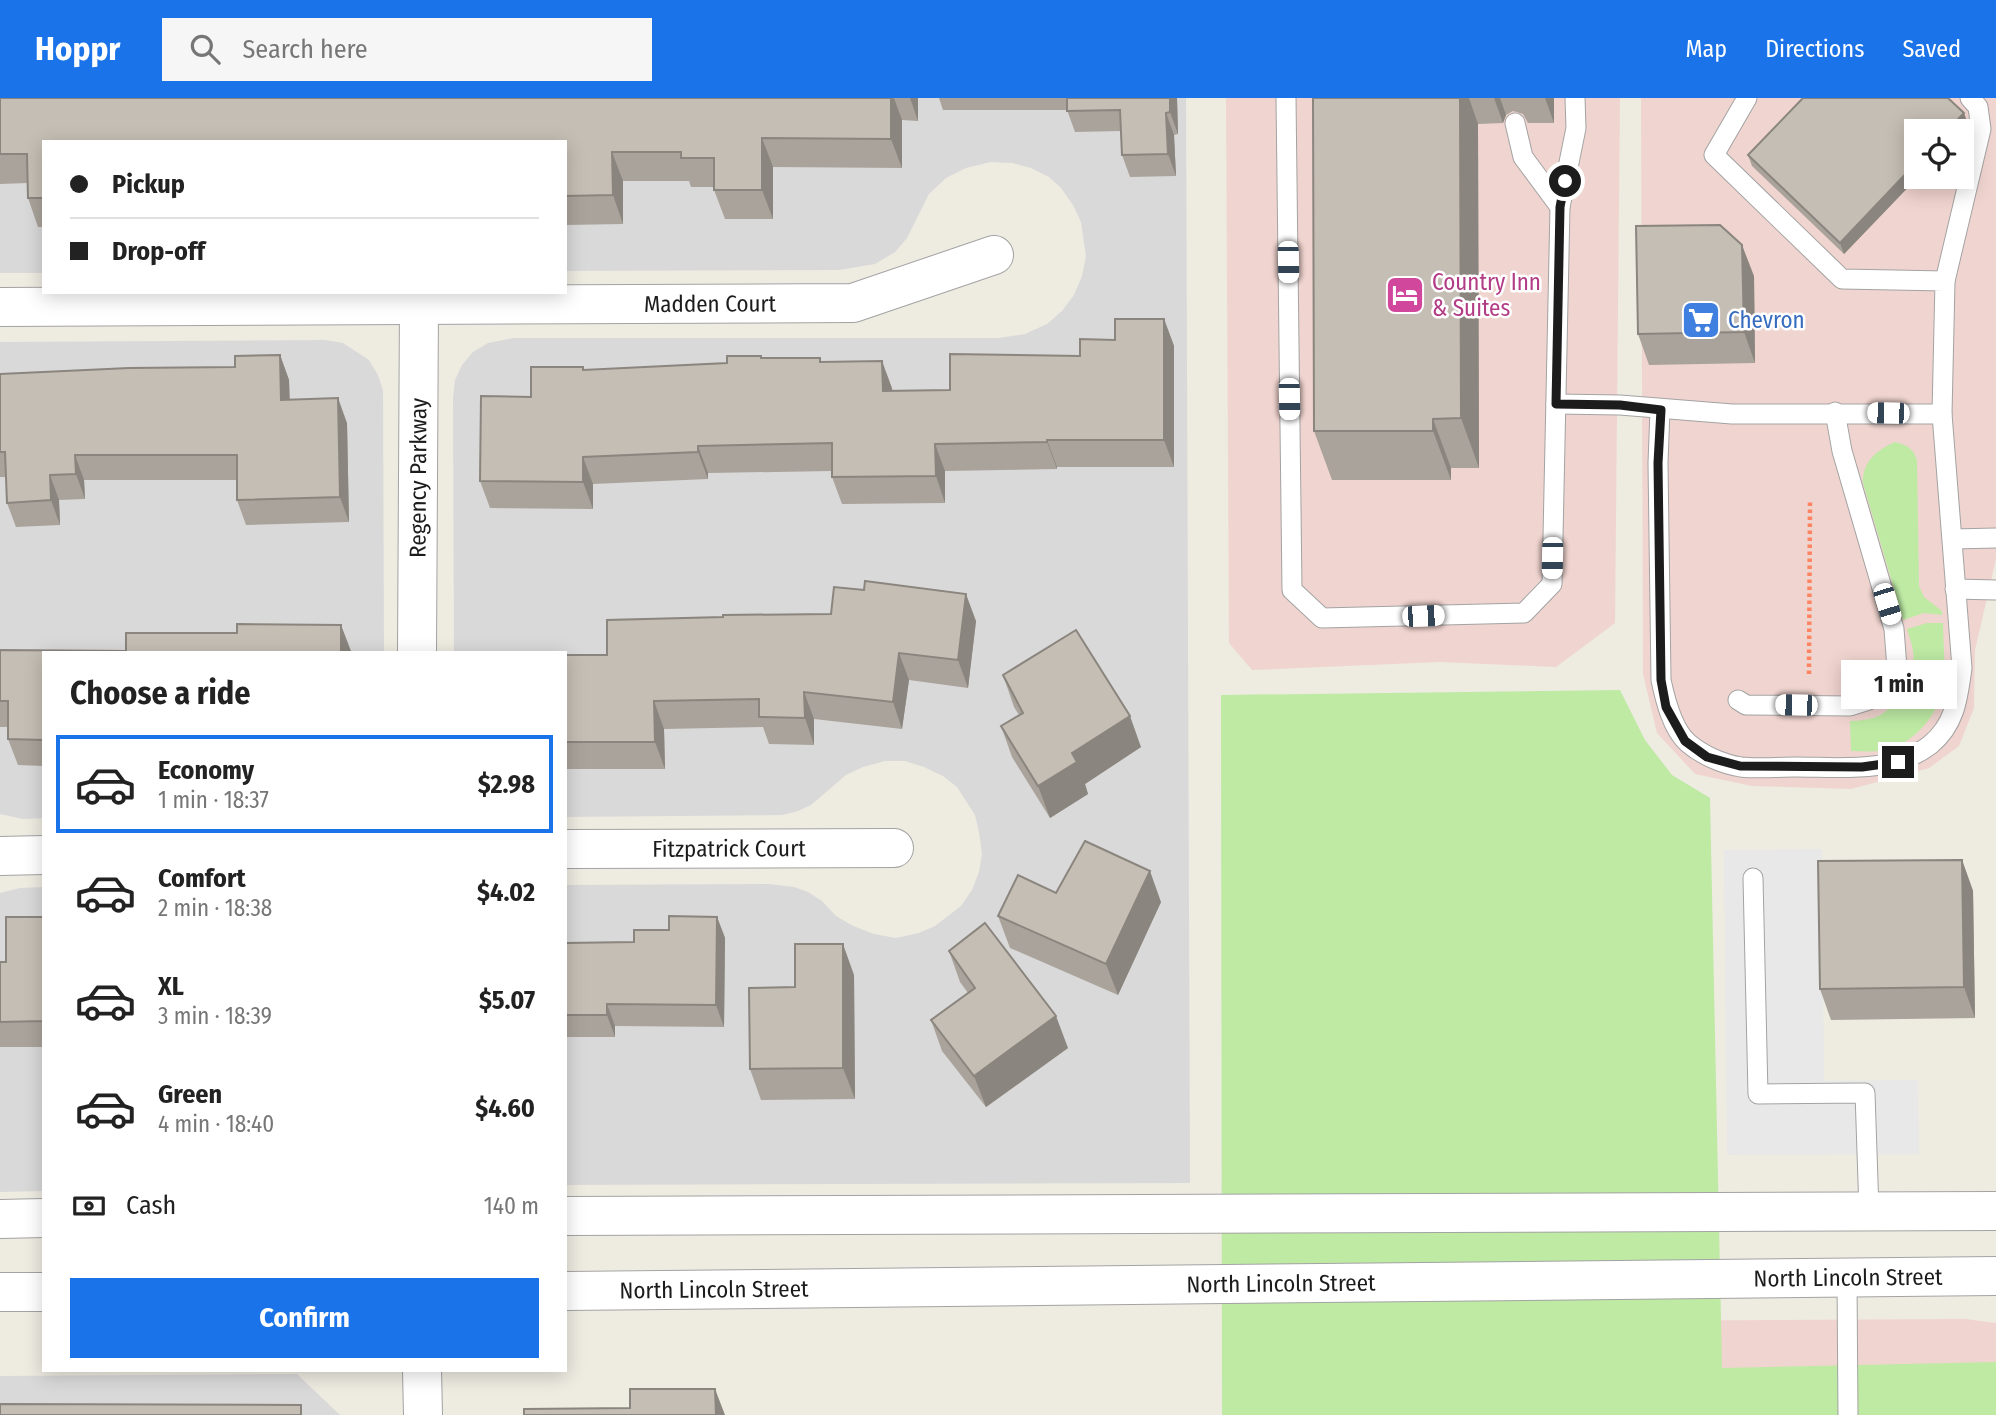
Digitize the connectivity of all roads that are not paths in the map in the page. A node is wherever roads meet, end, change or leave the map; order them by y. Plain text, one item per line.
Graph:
1 (1286, 98) edge
2 (1575, 98) edge
3 (1747, 98) edge
4 (1969, 98) edge
5 (1515, 123) dead end
6 (1560, 207) junction
7 (994, 255) dead end
8 (1945, 281) junction
9 (419, 304) junction
10 (0, 307) edge
11 (1556, 404) junction
12 (1661, 410) junction
13 (1835, 412) junction
14 (1942, 414) junction
15 (1996, 538) edge
16 (1953, 539) junction
17 (1955, 589) junction
18 (1996, 590) edge
19 (417, 651) edge
20 (1738, 700) dead end
21 (894, 848) dead end
22 (567, 849) edge
23 (42, 855) edge
24 (0, 856) edge
25 (1753, 878) dead end
26 (1870, 1211) junction
27 (1996, 1211) edge
28 (567, 1216) edge
29 (0, 1219) edge
30 (42, 1219) edge
31 (1996, 1276) edge
32 (1847, 1278) junction
33 (567, 1291) edge
34 (0, 1292) edge
35 (42, 1292) edge
36 (422, 1372) edge
37 (423, 1415) edge
38 (1848, 1415) edge

1 - 11 lane
2 - 6 lane
3 - 8 lane
4 - 8 lane
5 - 6 lane
6 - 11 lane
7 - 9 street, Madden Court
8 - 14 lane
9 - 10 street, Madden Court
9 - 19 street, Regency Parkway
11 - 12 lane
12 - 13 lane
12 - 17 lane
13 - 14 lane
13 - 20 lane
14 - 16 lane
15 - 16 lane
16 - 17 lane
17 - 18 lane
21 - 22 street, Fitzpatrick Court
23 - 24 street
25 - 26 lane
26 - 27 street
26 - 28 street
29 - 30 street
31 - 32 street, North Lincoln Street
32 - 33 street, North Lincoln Street
32 - 38 lane
34 - 35 street
36 - 37 street

